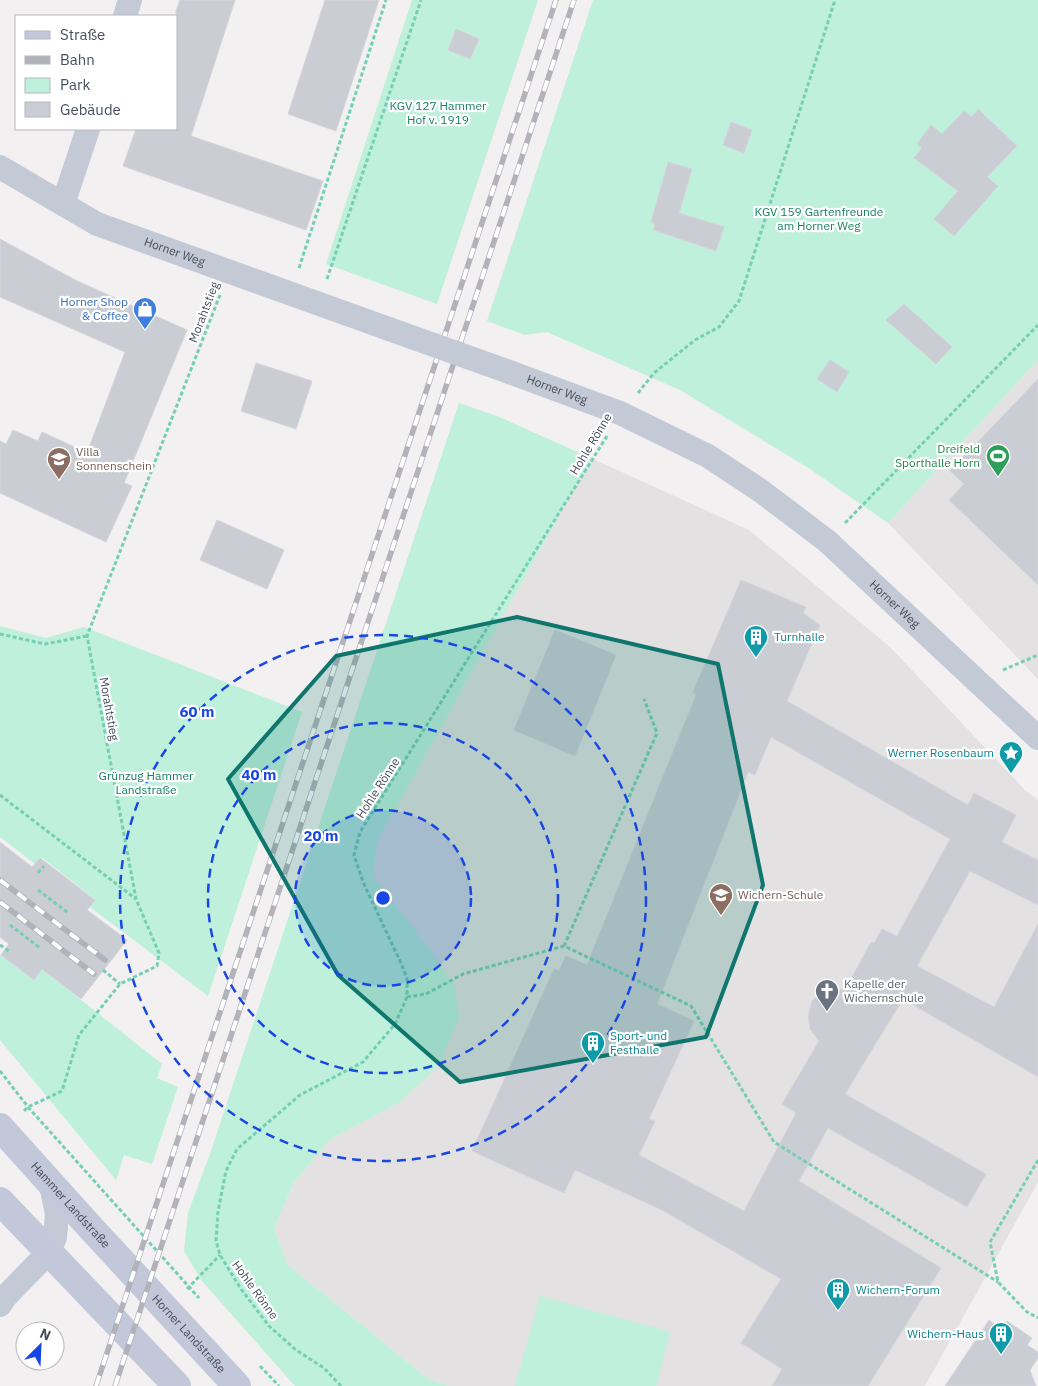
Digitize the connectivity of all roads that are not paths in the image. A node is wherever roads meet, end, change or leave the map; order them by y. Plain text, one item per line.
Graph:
1 (130, 0) edge
2 (125, 15) edge
3 (88, 130) edge
4 (0, 166) edge
5 (63, 204) junction
6 (1038, 738) edge
7 (0, 1127) edge
8 (52, 1185) junction
9 (0, 1201) edge
10 (49, 1252) junction
11 (141, 1281) joint
12 (0, 1305) edge
13 (177, 1386) edge
14 (237, 1386) edge

1 - 2 street
3 - 5 street
4 - 5 street, Horner Weg
5 - 6 street, Horner Weg, bridge
7 - 8 main road, Hammer Landstraße
8 - 10 street
8 - 11 main road, Hammer Landstraße
9 - 10 main road
10 - 12 street
10 - 13 main road
11 - 14 main road, Horner Landstraße

